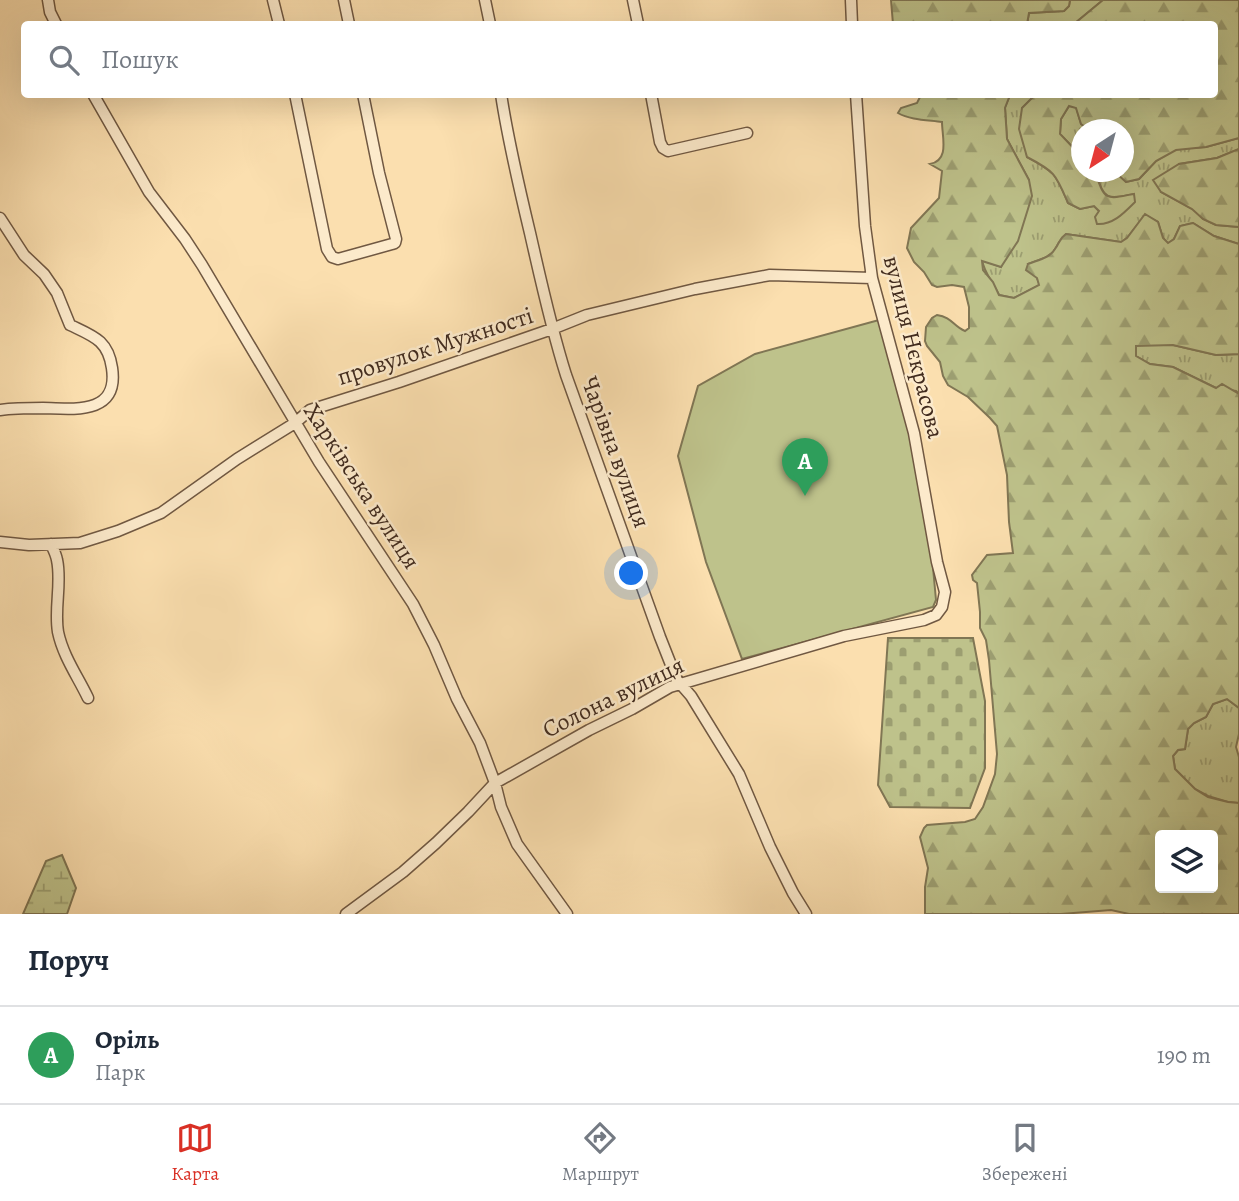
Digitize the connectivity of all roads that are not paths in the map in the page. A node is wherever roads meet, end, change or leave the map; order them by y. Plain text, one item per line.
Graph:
1 (48, 0) edge
2 (273, 0) edge
3 (344, 0) edge
4 (485, 0) edge
5 (633, 0) edge
6 (851, 0) edge
7 (54, 21) edge
8 (278, 21) edge
9 (348, 21) edge
10 (489, 21) edge
11 (637, 21) edge
12 (852, 21) edge
13 (95, 98) edge
14 (296, 98) edge
15 (364, 98) edge
16 (502, 98) edge
17 (652, 98) edge
18 (856, 98) edge
19 (747, 133) dead end
20 (0, 218) edge
21 (872, 278) junction
22 (552, 329) junction
23 (0, 410) edge
24 (295, 423) junction
25 (0, 542) edge
26 (51, 544) junction
27 (942, 607) joint
28 (680, 684) junction
29 (88, 698) dead end
30 (495, 783) junction
31 (346, 914) edge
32 (567, 914) edge
33 (806, 914) edge

1 - 7 street
2 - 8 street
3 - 9 street
4 - 10 street
5 - 11 street
6 - 12 street
13 - 24 street, Харківська вулиця
14 - 15 street
16 - 22 street, Чарівна вулиця
17 - 19 street
18 - 21 street, вулиця Нєкрасова
20 - 23 street
21 - 22 street, провулок Мужності
21 - 27 street, вулиця Нєкрасова
22 - 24 street, провулок Мужності
22 - 28 street, Чарівна вулиця
24 - 26 street, провулок Мужності
24 - 30 street, Харківська вулиця
25 - 26 street, провулок Мужності
26 - 29 street
27 - 28 street, Солона вулиця
28 - 30 street, Солона вулиця
28 - 33 street, Чарівна вулиця
30 - 31 street, Солона вулиця
30 - 32 street, Харківська вулиця

